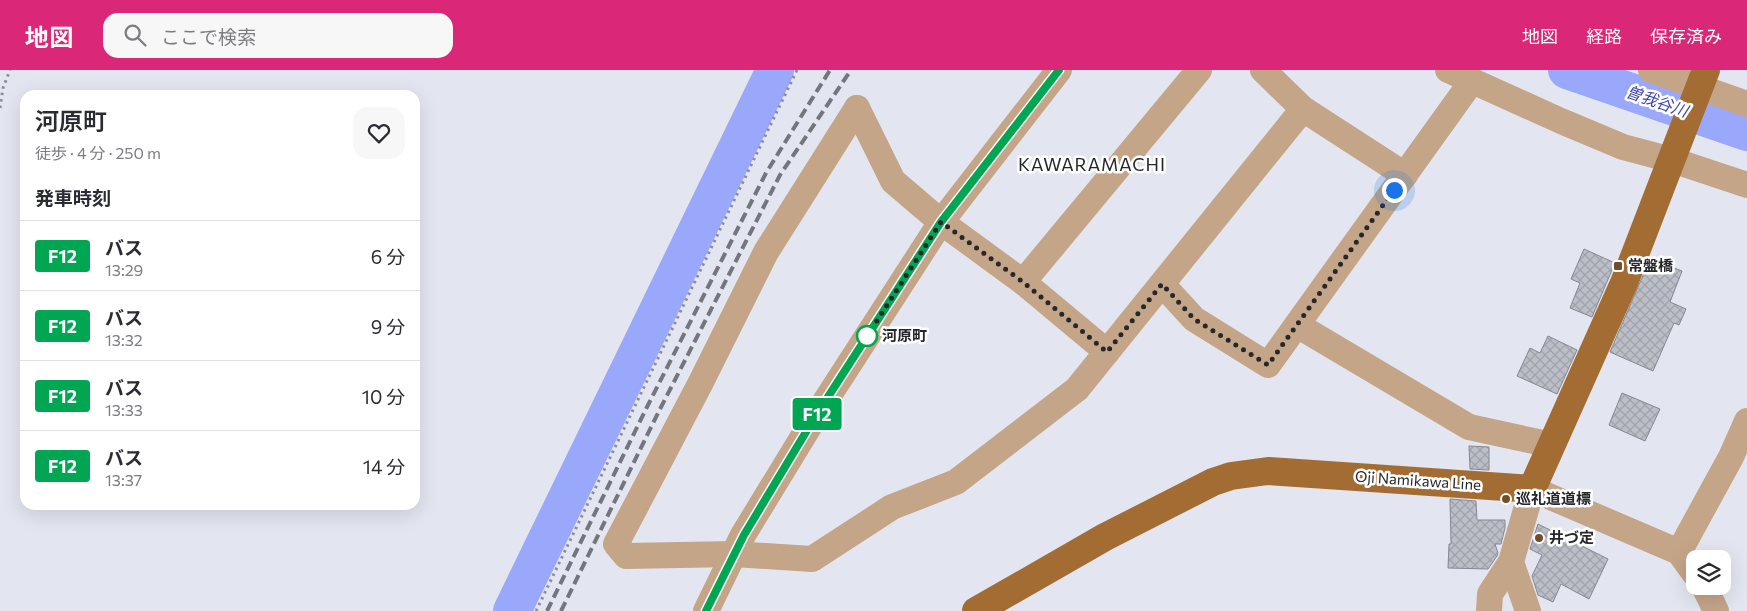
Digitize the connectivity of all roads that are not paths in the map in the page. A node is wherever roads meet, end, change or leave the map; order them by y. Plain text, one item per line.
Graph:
1 (1059, 70) edge
2 (1199, 70) edge
3 (1263, 70) edge
4 (1448, 70) edge
5 (1651, 70) edge
6 (1472, 81) junction
7 (1700, 85) edge
8 (1747, 104) edge
9 (1303, 109) junction
10 (1673, 158) junction
11 (1405, 175) junction
12 (1747, 185) edge
13 (941, 222) junction
14 (1023, 282) junction
15 (1162, 284) junction
16 (1297, 325) junction
17 (1107, 352) junction
18 (1747, 421) edge
19 (1552, 445) junction
20 (1532, 489) junction
21 (1679, 552) junction
22 (734, 554) junction
23 (1511, 562) junction
24 (1686, 562) edge
25 (1708, 595) edge
26 (706, 611) edge
27 (976, 611) edge
28 (1489, 611) edge
29 (1528, 611) edge
30 (1716, 611) edge

1 - 13 street
2 - 14 street
3 - 9 street
4 - 6 street
5 - 7 street
6 - 10 street
6 - 11 street
7 - 8 street
7 - 10 main road
9 - 11 street
9 - 15 street
10 - 12 street
10 - 19 main road
11 - 16 street
13 - 14 street
13 - 22 street
13 - 22 street
14 - 17 street
15 - 16 street
15 - 17 street
16 - 19 street
17 - 22 street
18 - 21 street
19 - 20 main road
20 - 21 street
20 - 23 street
20 - 27 main road, Oji Namikawa Line
21 - 24 street
22 - 26 street
23 - 28 street
23 - 29 street
25 - 30 street

